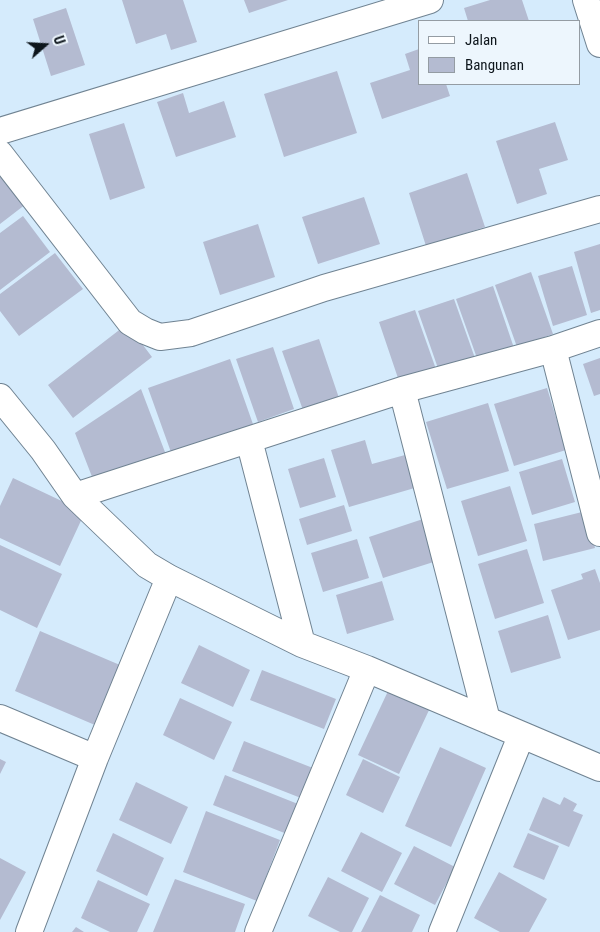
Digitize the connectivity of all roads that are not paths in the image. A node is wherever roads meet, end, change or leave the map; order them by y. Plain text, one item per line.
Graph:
1 (430, 0) edge
2 (586, 0) edge
3 (600, 44) edge
4 (0, 131) edge
5 (0, 154) edge
6 (600, 208) edge
7 (600, 333) edge
8 (553, 349) junction
9 (402, 390) junction
10 (2, 405) edge
11 (250, 440) junction
12 (75, 496) junction
13 (600, 533) edge
14 (169, 578) junction
15 (302, 644) junction
16 (367, 668) junction
17 (0, 718) edge
18 (487, 720) junction
19 (521, 736) junction
20 (95, 758) junction
21 (600, 768) edge
22 (29, 932) edge
23 (258, 932) edge
24 (442, 932) edge

1 - 4 street
2 - 3 street
5 - 6 street
7 - 8 street
8 - 9 street
8 - 13 street
9 - 11 street
9 - 18 street
10 - 12 street
11 - 12 street
11 - 15 street
12 - 14 street
14 - 15 street
14 - 20 street
15 - 16 street
16 - 18 street
16 - 23 street
17 - 20 street
18 - 19 street
19 - 21 street
19 - 24 street
20 - 22 street

